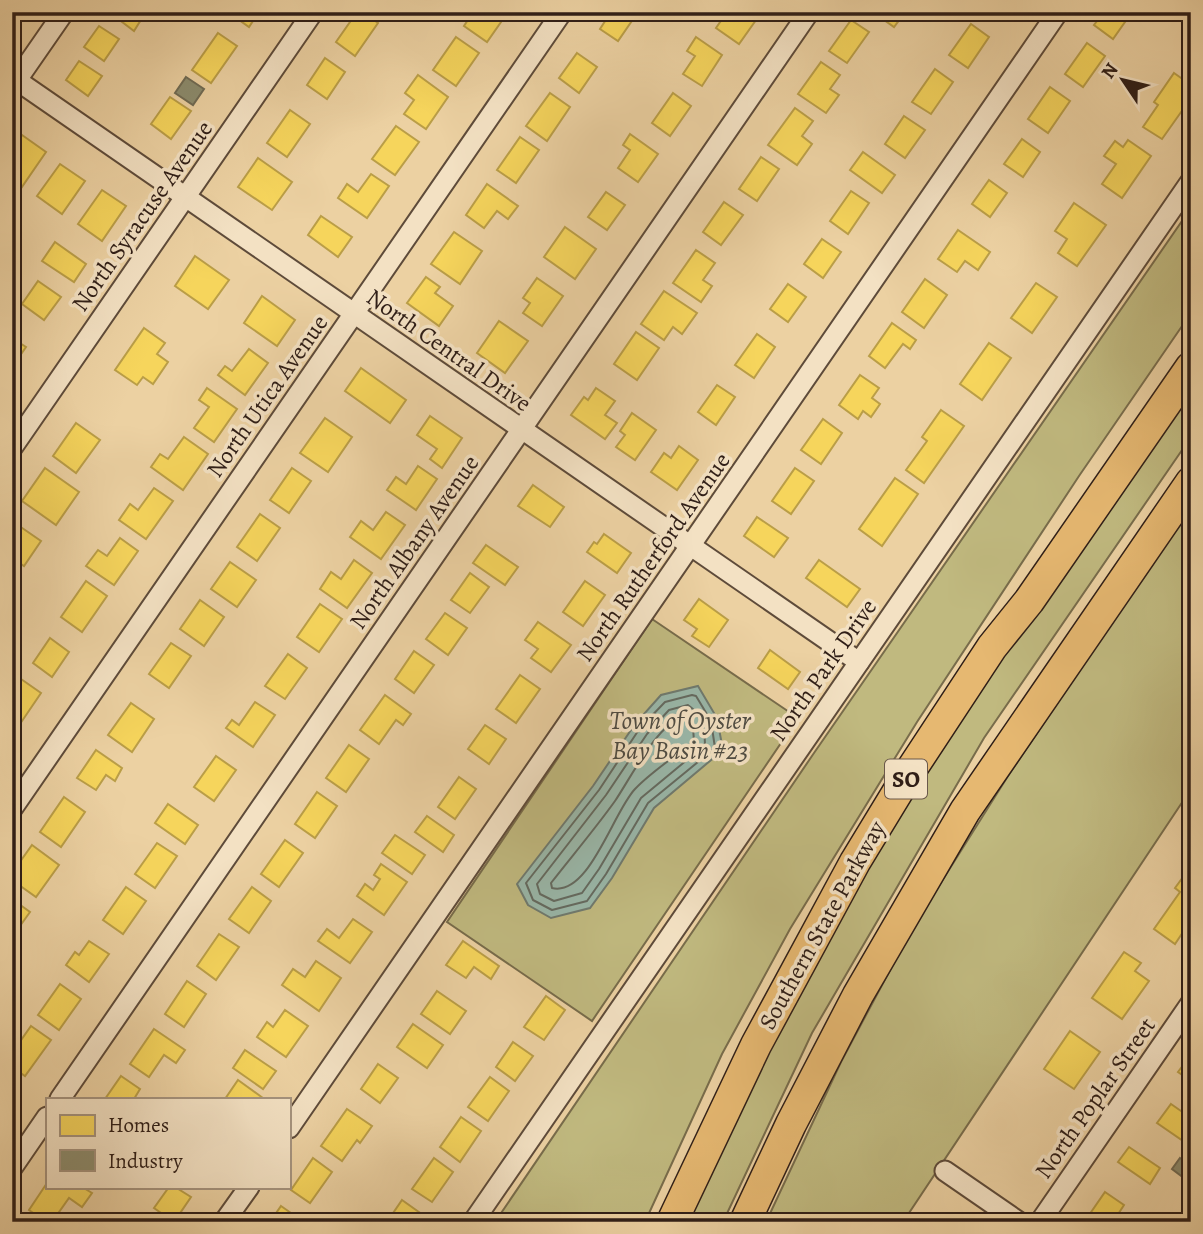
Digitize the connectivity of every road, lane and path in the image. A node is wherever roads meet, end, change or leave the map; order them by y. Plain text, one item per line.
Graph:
1 (64, 12) edge
2 (313, 12) edge
3 (562, 12) edge
4 (809, 12) edge
5 (1058, 12) edge
6 (14, 82) edge
7 (1191, 181) edge
8 (185, 197) junction
9 (354, 314) junction
10 (1191, 367) edge
11 (522, 429) junction
12 (12, 448) edge
13 (1191, 482) edge
14 (691, 546) junction
15 (859, 662) junction
16 (12, 809) edge
17 (1191, 1003) edge
18 (61, 1098) edge
19 (46, 1118) edge
20 (290, 1127) edge
21 (12, 1168) edge
22 (945, 1171) dead end
23 (247, 1188) edge
24 (224, 1222) edge
25 (473, 1222) edge
26 (672, 1222) edge
27 (745, 1222) edge
28 (1020, 1222) edge
29 (1040, 1222) edge

1 - 6 street
2 - 8 street, North Syracuse Avenue
3 - 9 street, North Utica Avenue
4 - 11 street, North Albany Avenue
5 - 14 street, North Rutherford Avenue
6 - 8 street, North Central Drive
7 - 15 street, North Park Drive
8 - 9 street, North Central Drive
8 - 12 street, North Syracuse Avenue
9 - 11 street, North Central Drive
9 - 16 street, North Utica Avenue
10 - 26 highway, Southern State Parkway / SO
11 - 14 street, North Central Drive
11 - 18 street, North Albany Avenue
13 - 27 highway
14 - 15 street, North Central Drive
14 - 20 street, North Rutherford Avenue
15 - 25 street, North Park Drive
17 - 29 street, North Poplar Street
19 - 21 street
22 - 28 street
23 - 24 street

